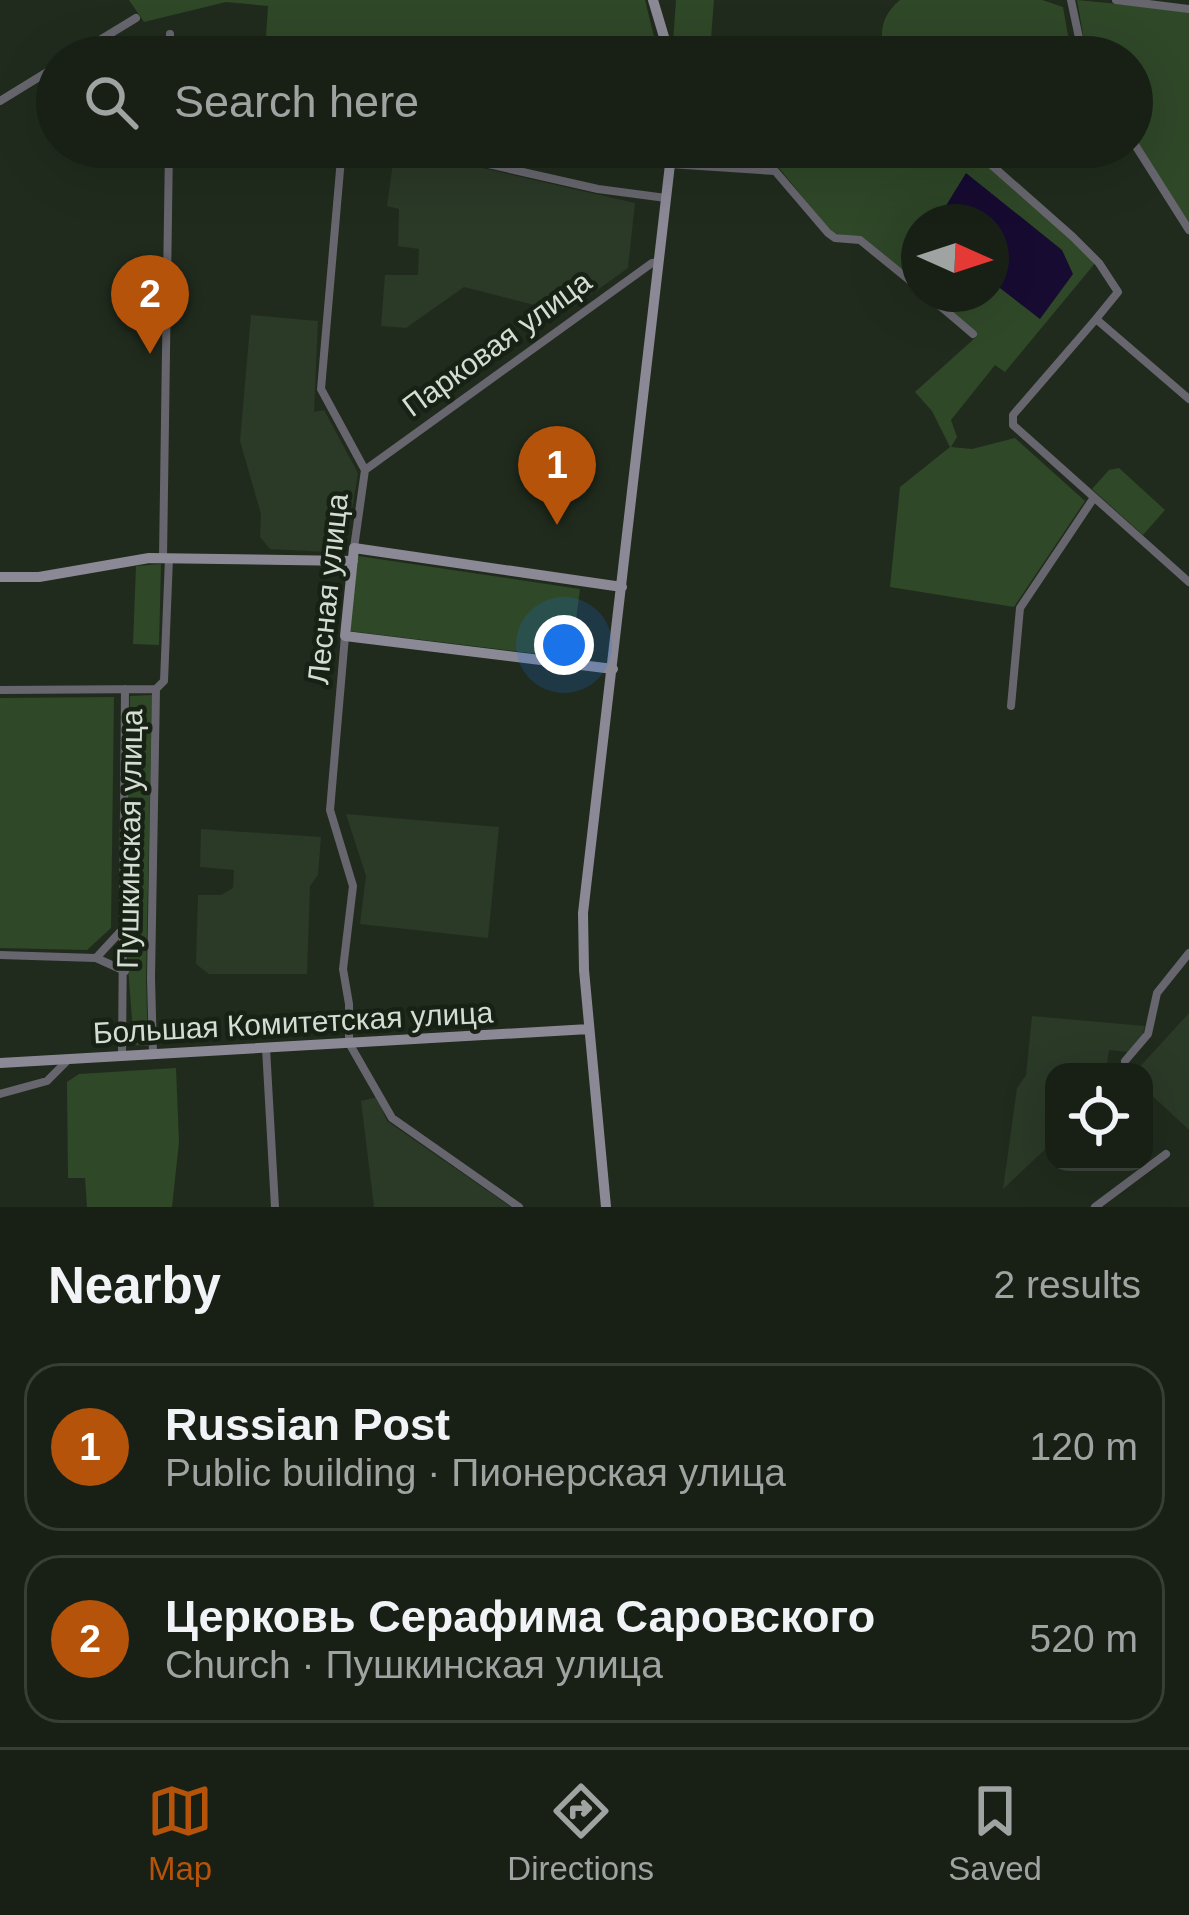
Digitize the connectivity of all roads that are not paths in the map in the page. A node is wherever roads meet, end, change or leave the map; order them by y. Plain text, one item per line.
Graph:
1 (652, 0) edge
2 (1071, 0) edge
3 (1116, 0) edge
4 (1189, 9) edge
5 (136, 18) dead end
6 (106, 36) edge
7 (663, 36) edge
8 (1079, 36) edge
9 (36, 79) edge
10 (0, 101) edge
11 (169, 168) edge
12 (340, 168) edge
13 (503, 168) edge
14 (670, 168) edge
15 (730, 168) edge
16 (993, 168) edge
17 (1150, 168) edge
18 (667, 199) junction
19 (1189, 230) edge
20 (659, 262) junction
21 (901, 274) edge
22 (947, 312) edge
23 (1096, 319) junction
24 (973, 334) dead end
25 (1189, 399) edge
26 (365, 470) junction
27 (1093, 499) junction
28 (354, 555) junction
29 (166, 558) junction
30 (0, 577) edge
31 (1189, 582) edge
32 (622, 587) junction
33 (345, 636) junction
34 (613, 669) junction
35 (125, 689) junction
36 (157, 689) junction
37 (0, 690) edge
38 (1011, 706) dead end
39 (122, 931) junction
40 (1189, 953) edge
41 (0, 955) edge
42 (96, 958) junction
43 (124, 971) junction
44 (589, 1029) junction
45 (349, 1043) junction
46 (266, 1046) junction
47 (153, 1053) junction
48 (122, 1055) junction
49 (67, 1061) junction
50 (1125, 1061) dead end
51 (0, 1063) edge
52 (0, 1094) edge
53 (1166, 1154) dead end
54 (1097, 1206) edge
55 (275, 1207) edge
56 (519, 1207) edge
57 (607, 1207) edge

1 - 7 street
2 - 8 street
3 - 4 street
5 - 6 street
9 - 10 street
11 - 29 street, Пушкинская улица
12 - 26 street, Лесная улица
13 - 18 street
14 - 18 street
15 - 21 street
16 - 23 street
17 - 19 street
18 - 20 street
20 - 26 street, Парковая улица
20 - 32 street
22 - 24 street
23 - 25 street
23 - 27 street
26 - 28 street, Лесная улица
27 - 31 street
27 - 38 street
28 - 29 street
28 - 32 street
28 - 33 street, Лесная улица
29 - 30 street
29 - 36 street, Пушкинская улица
32 - 34 street
33 - 34 street
33 - 45 street, Лесная улица
34 - 44 street
35 - 36 street
35 - 37 street
35 - 39 street, Пушкинская улица
36 - 47 street, Пушкинская улица
39 - 42 street
39 - 43 street, Пушкинская улица
40 - 50 street
41 - 42 street
42 - 43 street
43 - 48 street, Пушкинская улица
44 - 45 street, Большая Комитетская улица
44 - 57 street
45 - 46 street, Большая Комитетская улица
45 - 56 street
46 - 47 street, Большая Комитетская улица
46 - 55 street
47 - 48 street, Большая Комитетская улица
48 - 49 street, Большая Комитетская улица
49 - 51 street, Большая Комитетская улица
49 - 52 street
53 - 54 street

